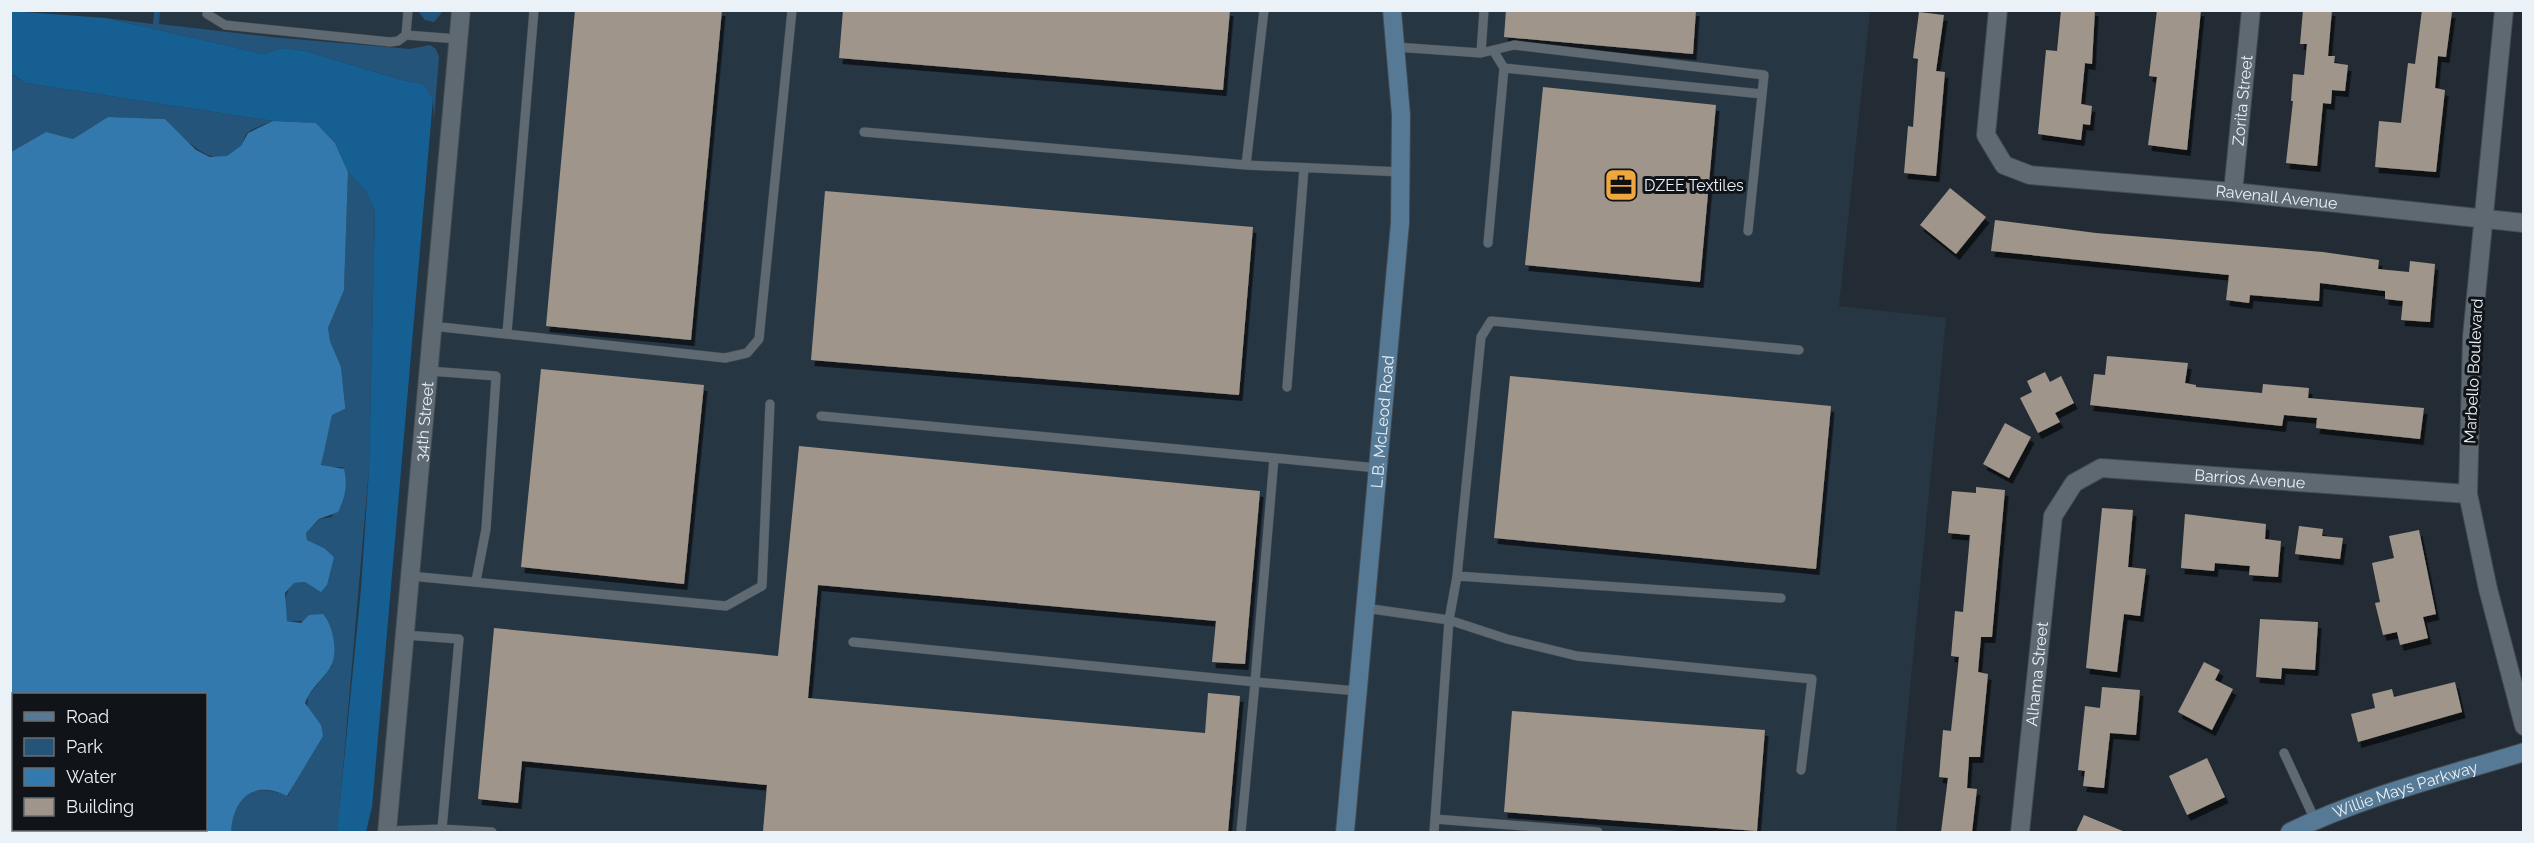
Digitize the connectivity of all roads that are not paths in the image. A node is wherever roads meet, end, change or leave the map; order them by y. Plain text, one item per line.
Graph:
1 (208, 10) edge
2 (408, 10) edge
3 (461, 10) edge
4 (534, 10) edge
5 (792, 10) edge
6 (1264, 10) edge
7 (1392, 10) edge
8 (1484, 10) edge
9 (1998, 10) edge
10 (2251, 10) edge
11 (2504, 10) edge
12 (406, 35) junction
13 (458, 39) junction
14 (1395, 47) junction
15 (1492, 50) junction
16 (1480, 53) junction
17 (1504, 68) junction
18 (1762, 94) junction
19 (864, 132) dead end
20 (1246, 165) junction
21 (1304, 168) junction
22 (1402, 172) junction
23 (2233, 192) junction
24 (2483, 219) junction
25 (2523, 223) edge
26 (1748, 231) dead end
27 (1488, 243) dead end
28 (432, 326) junction
29 (507, 333) junction
30 (1799, 350) dead end
31 (429, 371) junction
32 (1287, 387) dead end
33 (770, 404) dead end
34 (821, 416) dead end
35 (1274, 458) junction
36 (1377, 468) junction
37 (2468, 494) junction
38 (2053, 516) joint
39 (410, 576) junction
40 (1457, 576) junction
41 (476, 581) junction
42 (1781, 598) dead end
43 (1365, 608) junction
44 (1449, 620) junction
45 (405, 635) junction
46 (853, 642) dead end
47 (1255, 682) junction
48 (1357, 691) junction
49 (2523, 726) edge
50 (2523, 752) edge
51 (2284, 753) dead end
52 (1801, 770) dead end
53 (1435, 819) junction
54 (2315, 820) junction
55 (442, 829) junction
56 (387, 832) edge
57 (492, 832) edge
58 (1241, 832) edge
59 (1345, 832) edge
60 (1434, 832) edge
61 (1598, 832) edge
62 (2020, 832) edge
63 (2290, 832) edge

1 - 12 lane
2 - 12 lane
3 - 13 street, 34th Street
4 - 29 lane
5 - 29 lane
6 - 20 lane
7 - 14 street, L.B. McLeod Road
8 - 16 lane
9 - 23 street, Ravenall Avenue
10 - 23 street, Zorita Street
11 - 24 street, Marbello Boulevard
12 - 13 lane
13 - 28 street, 34th Street
14 - 16 lane
14 - 22 street, L.B. McLeod Road
15 - 16 lane
15 - 17 lane
15 - 18 lane
17 - 18 lane
17 - 27 lane
18 - 26 lane
19 - 20 lane
20 - 21 lane
21 - 22 lane
21 - 32 lane
22 - 36 street, L.B. McLeod Road
23 - 24 street, Ravenall Avenue
24 - 25 street, Ravenall Avenue
24 - 37 street, Marbello Boulevard
28 - 29 lane
28 - 31 street, 34th Street
30 - 40 lane
31 - 39 street, 34th Street
31 - 41 lane
33 - 41 lane
34 - 35 lane
35 - 36 lane
35 - 47 lane
36 - 43 street, L.B. McLeod Road
37 - 38 street, Barrios Avenue
37 - 49 street, Marbello Boulevard
38 - 62 street, Alhama Street
39 - 41 lane
39 - 45 street, 34th Street
40 - 42 lane
40 - 44 lane
43 - 44 lane
43 - 48 street, L.B. McLeod Road
44 - 52 lane
44 - 53 lane
45 - 55 lane
45 - 56 street, 34th Street
46 - 47 lane
47 - 48 lane
47 - 58 lane
48 - 59 street, L.B. McLeod Road
50 - 54 street, Willie Mays Parkway
51 - 54 lane
53 - 60 lane
53 - 61 lane
54 - 63 street, Willie Mays Parkway
55 - 56 lane
55 - 57 lane

